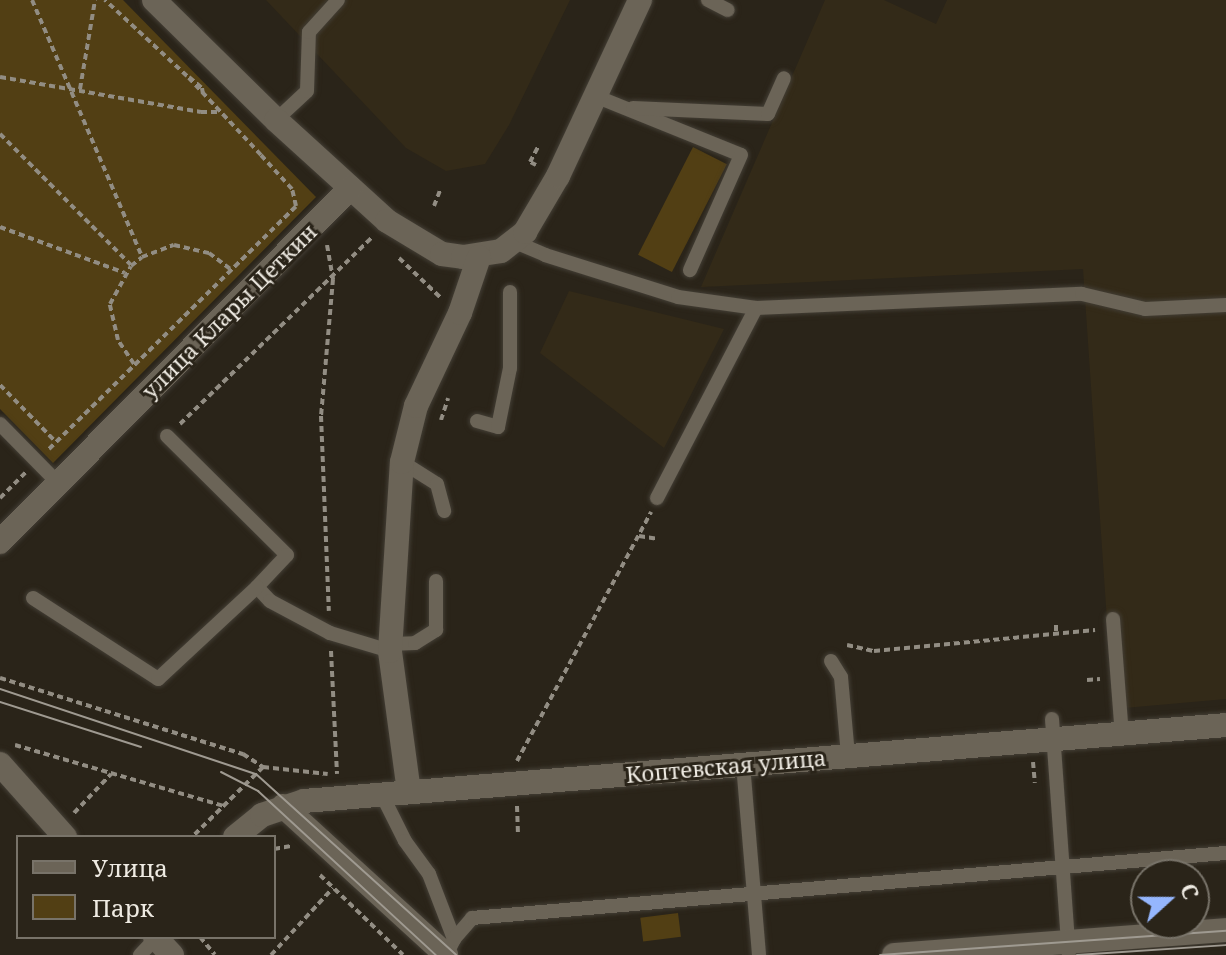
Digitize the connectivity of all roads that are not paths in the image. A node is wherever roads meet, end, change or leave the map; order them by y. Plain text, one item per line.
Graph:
1 (154, 0) edge
2 (338, 0) edge
3 (640, 0) edge
4 (708, 0) edge
5 (728, 10) dead end
6 (784, 78) dead end
7 (595, 96) junction
8 (625, 108) junction
9 (276, 120) junction
10 (350, 188) junction
11 (515, 242) junction
12 (479, 257) junction
13 (690, 270) dead end
14 (510, 292) dead end
15 (1226, 305) edge
16 (756, 308) junction
17 (477, 421) dead end
18 (0, 424) edge
19 (167, 436) road end
20 (402, 462) junction
21 (58, 483) junction
22 (657, 498) road end
23 (444, 511) dead end
24 (0, 542) edge
25 (436, 581) dead end
26 (257, 587) junction
27 (33, 598) dead end
28 (1114, 624) road end
29 (390, 647) junction
30 (831, 661) dead end
31 (1226, 725) edge
32 (1053, 730) junction
33 (1122, 735) junction
34 (4, 754) edge
35 (848, 756) junction
36 (743, 764) junction
37 (409, 792) junction
38 (382, 795) junction
39 (283, 806) junction
40 (69, 826) edge
41 (237, 835) edge
42 (1226, 853) edge
43 (1065, 866) junction
44 (753, 891) junction
45 (1226, 930) edge
46 (154, 939) edge
47 (158, 939) edge
48 (1069, 948) edge
49 (448, 951) edge
50 (140, 955) edge
51 (172, 955) edge
52 (759, 955) edge
53 (894, 955) edge

1 - 9 street
2 - 9 lane
3 - 7 street
4 - 5 lane
6 - 8 lane
7 - 8 lane
7 - 11 street
8 - 13 lane
9 - 10 street
10 - 12 street
10 - 21 street, улица Клары Цеткин
11 - 12 street
11 - 16 lane
12 - 20 street
14 - 17 lane
15 - 16 lane
16 - 22 lane
18 - 21 lane
19 - 26 lane
20 - 23 lane
20 - 29 street
21 - 24 street, улица Клары Цеткин
25 - 29 lane
26 - 27 lane
26 - 29 lane
28 - 33 lane
29 - 37 street
30 - 35 lane
31 - 33 street, Коптевская улица
32 - 33 street, Коптевская улица
32 - 35 street, Коптевская улица
32 - 43 lane
34 - 40 street
35 - 36 street, Коптевская улица
36 - 37 street, Коптевская улица
36 - 44 lane
37 - 38 street, Коптевская улица
38 - 39 street, Коптевская улица
38 - 49 lane
39 - 41 street, Коптевская улица
39 - 49 street
42 - 43 lane
43 - 44 lane
43 - 48 lane
44 - 49 lane
44 - 52 lane
45 - 48 street
46 - 50 lane
47 - 51 street
48 - 53 street

